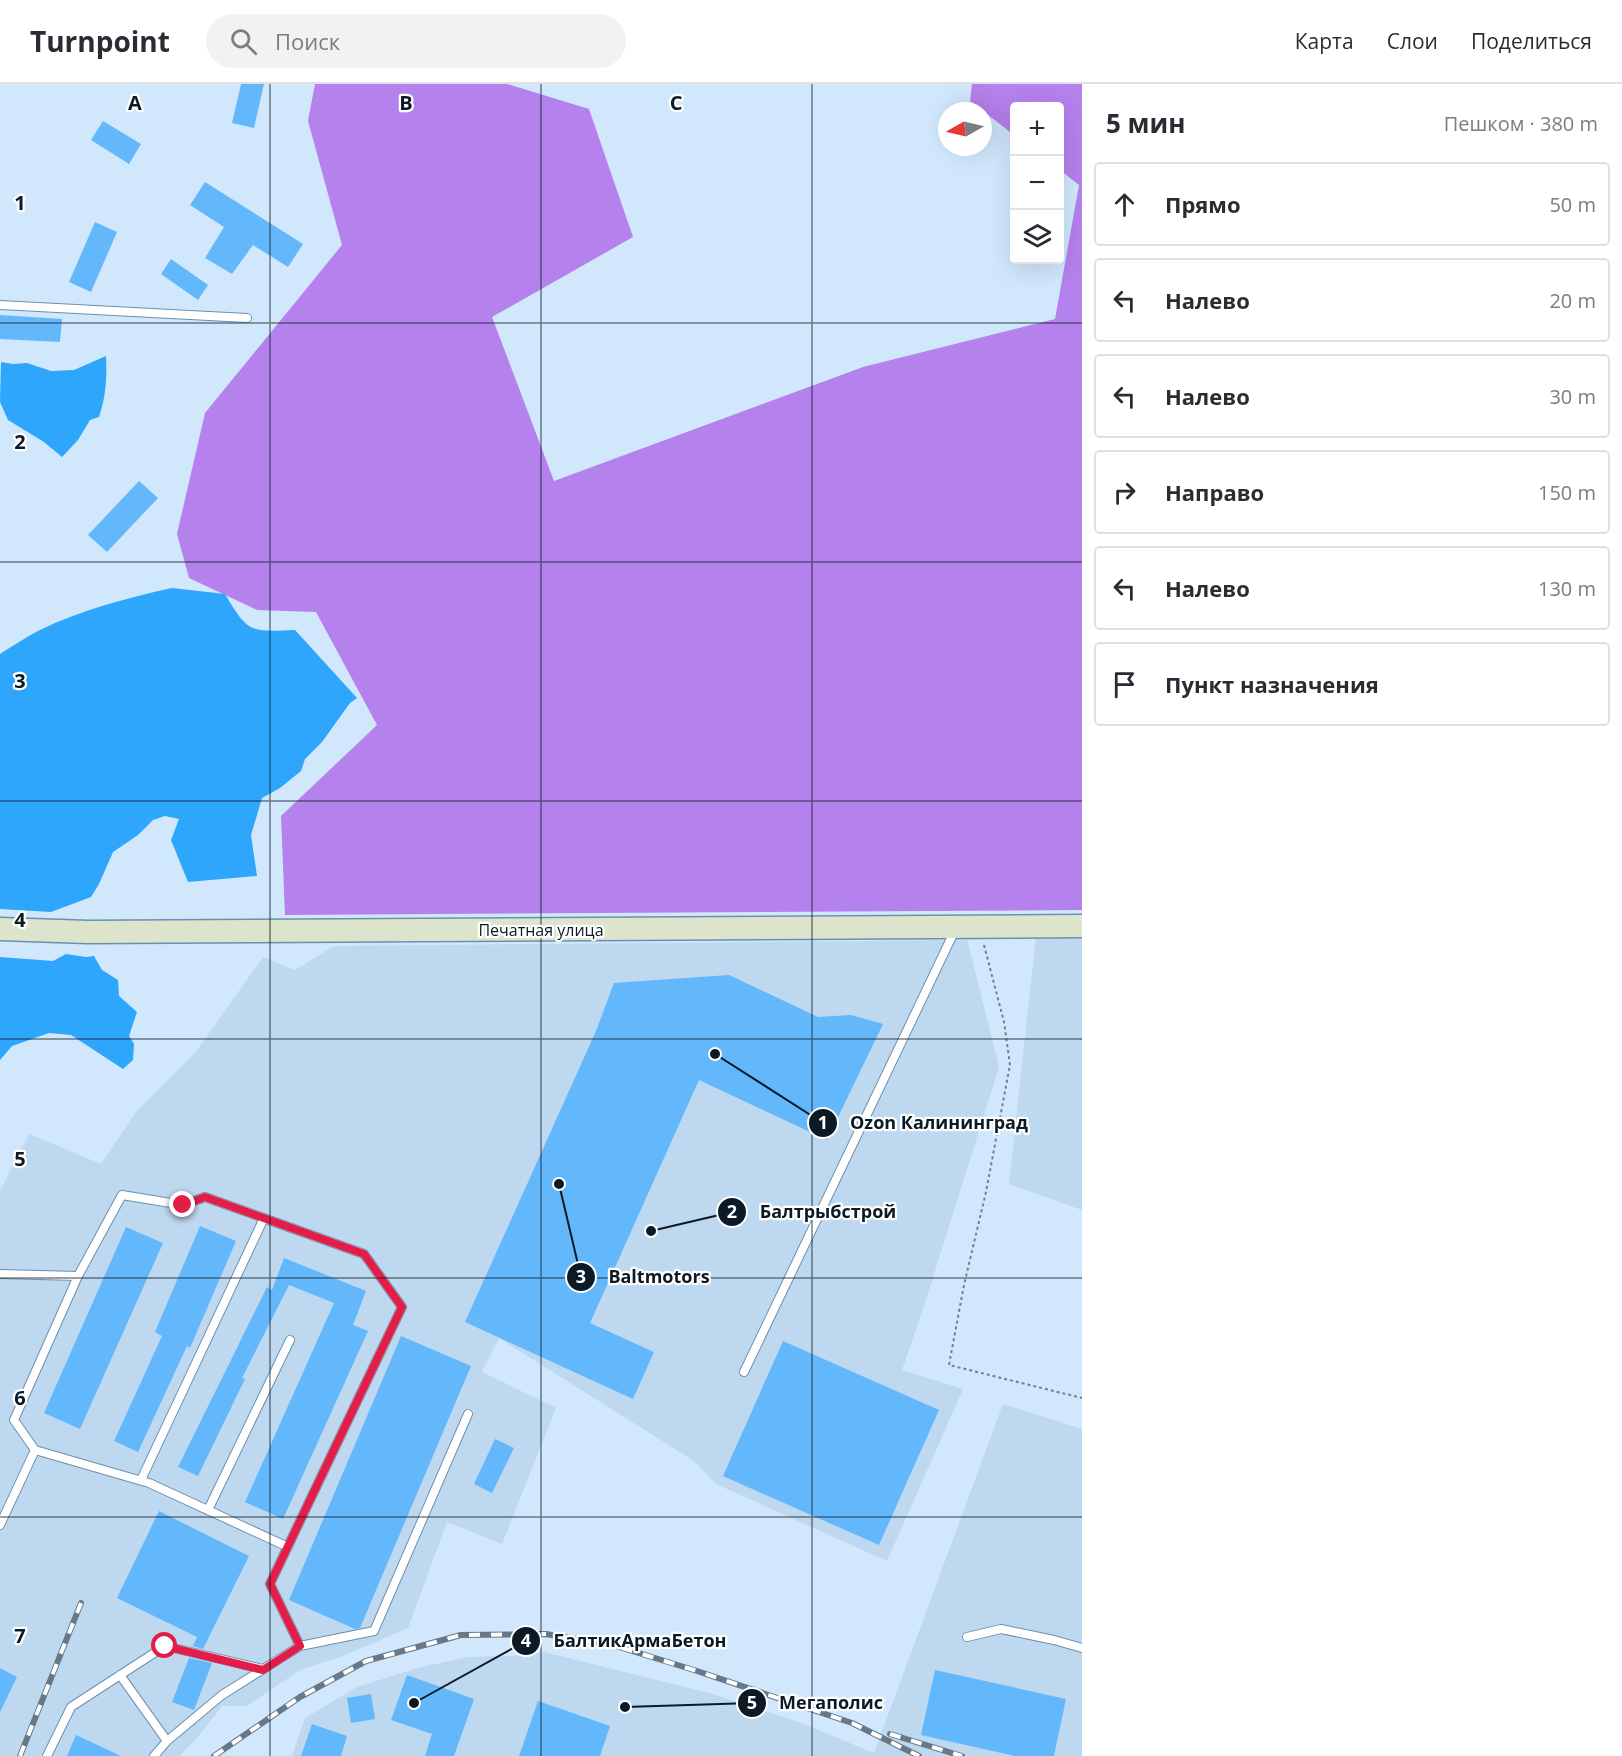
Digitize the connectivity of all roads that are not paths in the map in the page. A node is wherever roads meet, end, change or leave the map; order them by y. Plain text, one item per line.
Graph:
1 (0, 305) edge
2 (247, 318) dead end
3 (1082, 926) edge
4 (956, 928) junction
5 (0, 929) edge
6 (264, 1218) junction
7 (0, 1274) edge
8 (78, 1276) junction
9 (290, 1340) dead end
10 (744, 1372) dead end
11 (468, 1414) dead end
12 (35, 1450) junction
13 (141, 1480) junction
14 (208, 1510) junction
15 (0, 1525) edge
16 (288, 1547) junction
17 (967, 1637) dead end
18 (300, 1646) junction
19 (1082, 1648) edge
20 (263, 1670) junction
21 (120, 1675) junction
22 (167, 1741) junction
23 (47, 1756) edge
24 (154, 1756) edge

1 - 2 lane
3 - 4 street, Печатная улица
4 - 5 street, Печатная улица
4 - 10 lane
6 - 8 lane
6 - 13 lane
6 - 16 lane
7 - 8 lane
8 - 12 lane
9 - 14 lane
11 - 18 lane
12 - 13 lane
12 - 15 lane
13 - 14 lane
14 - 16 lane
16 - 18 lane
17 - 19 lane
18 - 20 lane
20 - 21 lane
20 - 22 lane
21 - 22 lane
21 - 23 lane
22 - 24 lane

